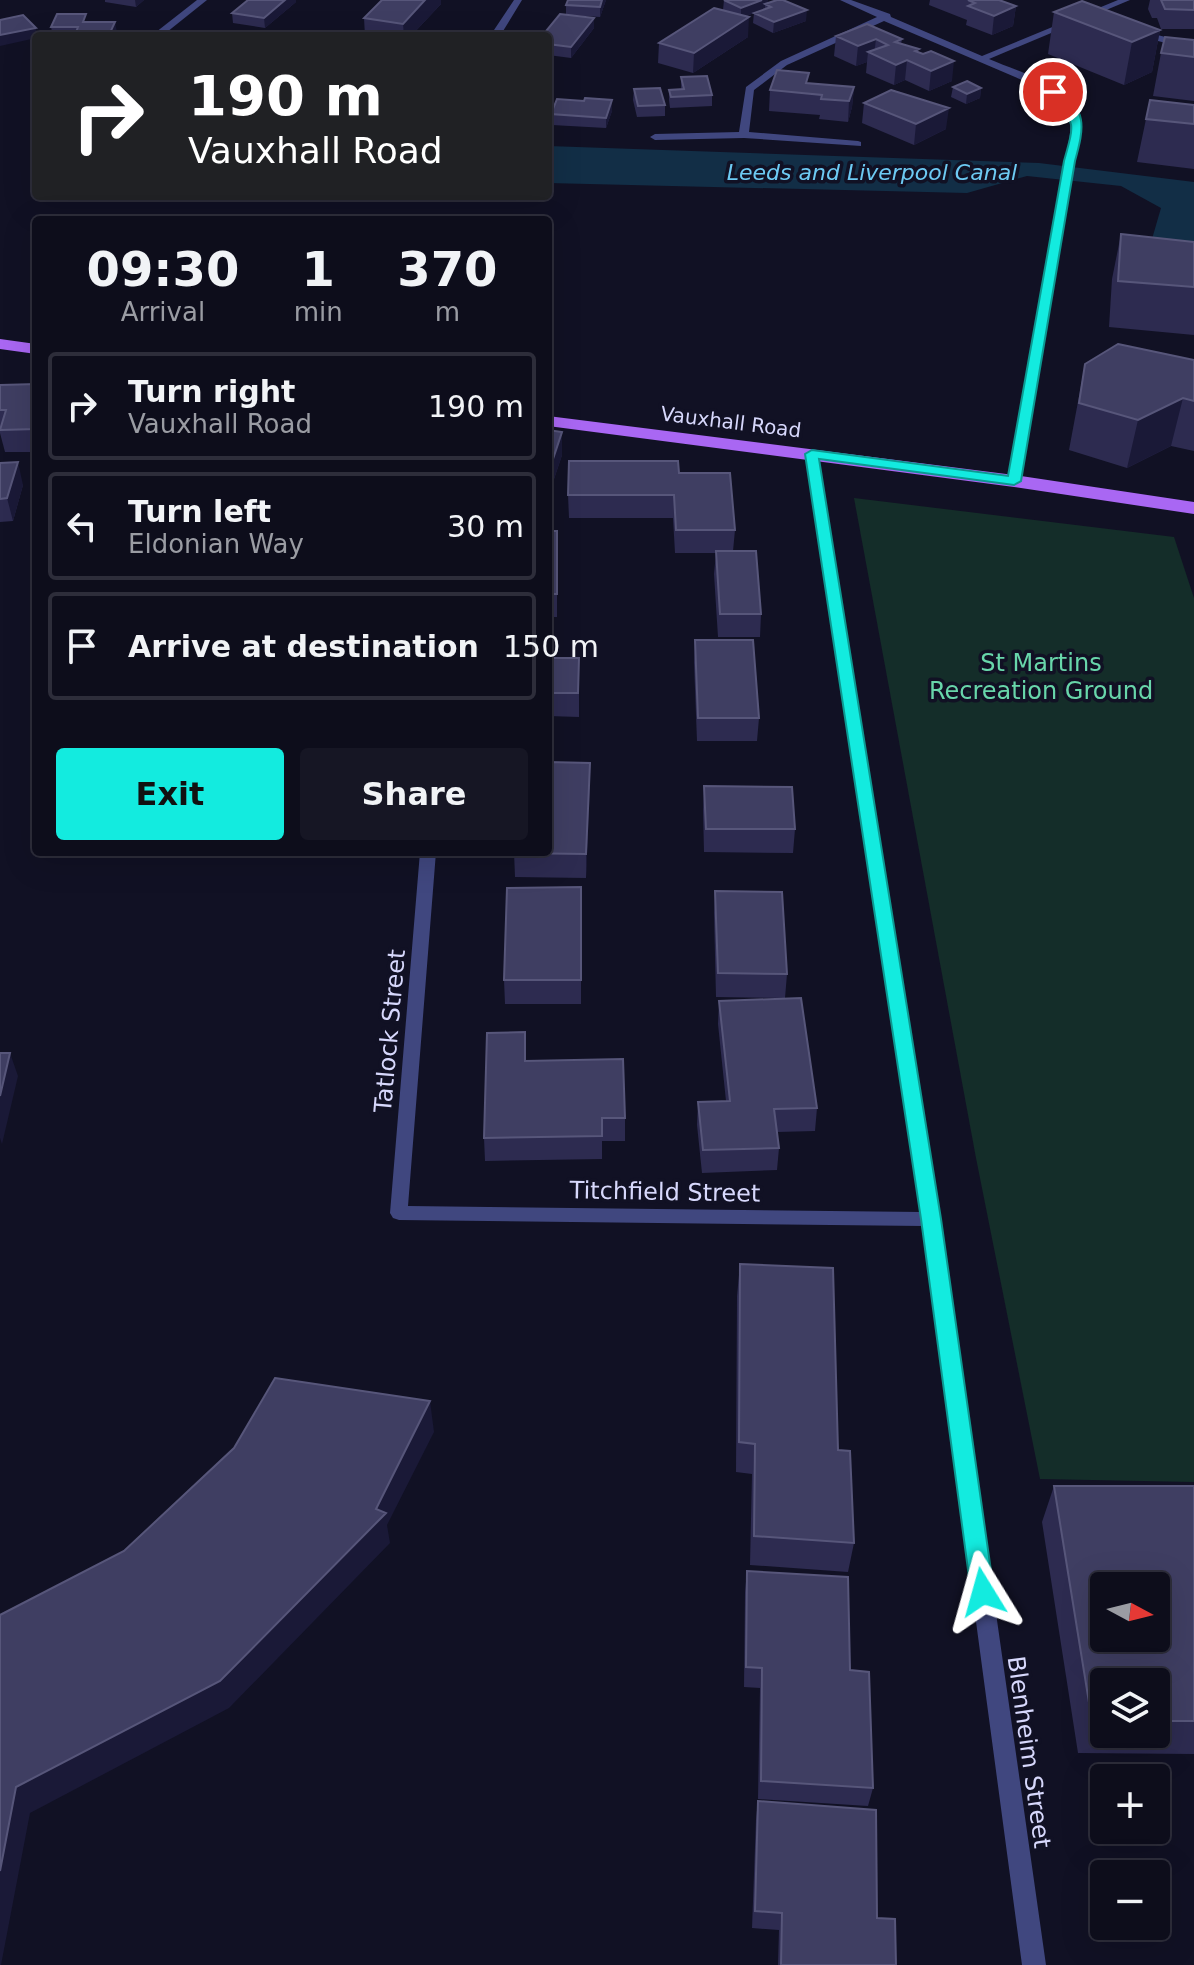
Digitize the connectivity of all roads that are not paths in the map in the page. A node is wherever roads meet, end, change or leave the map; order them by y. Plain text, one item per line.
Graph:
1 (203, 0) edge
2 (518, 0) edge
3 (844, 0) edge
4 (1126, 0) edge
5 (1089, 15) junction
6 (887, 16) junction
7 (1102, 20) edge
8 (1128, 29) edge
9 (161, 32) edge
10 (498, 32) edge
11 (1194, 47) edge
12 (982, 59) junction
13 (744, 135) junction
14 (655, 137) dead end
15 (858, 144) dead end
16 (0, 344) edge
17 (32, 348) edge
18 (552, 422) edge
19 (812, 454) junction
20 (1014, 481) junction
21 (1194, 508) edge
22 (428, 856) edge
23 (399, 1213) joint
24 (931, 1219) junction
25 (1034, 1965) edge

1 - 9 street
2 - 10 street
3 - 6 street
4 - 5 street
5 - 7 street
5 - 12 street
6 - 12 street
6 - 13 street
8 - 11 street
12 - 20 street
13 - 14 street
13 - 15 street
16 - 17 main road
18 - 19 main road, Vauxhall Road
19 - 20 main road, Vauxhall Road
19 - 24 street, Blenheim Street
20 - 21 main road, Vauxhall Road
22 - 23 street, Tatlock Street
23 - 24 street, Titchfield Street
24 - 25 street, Blenheim Street

